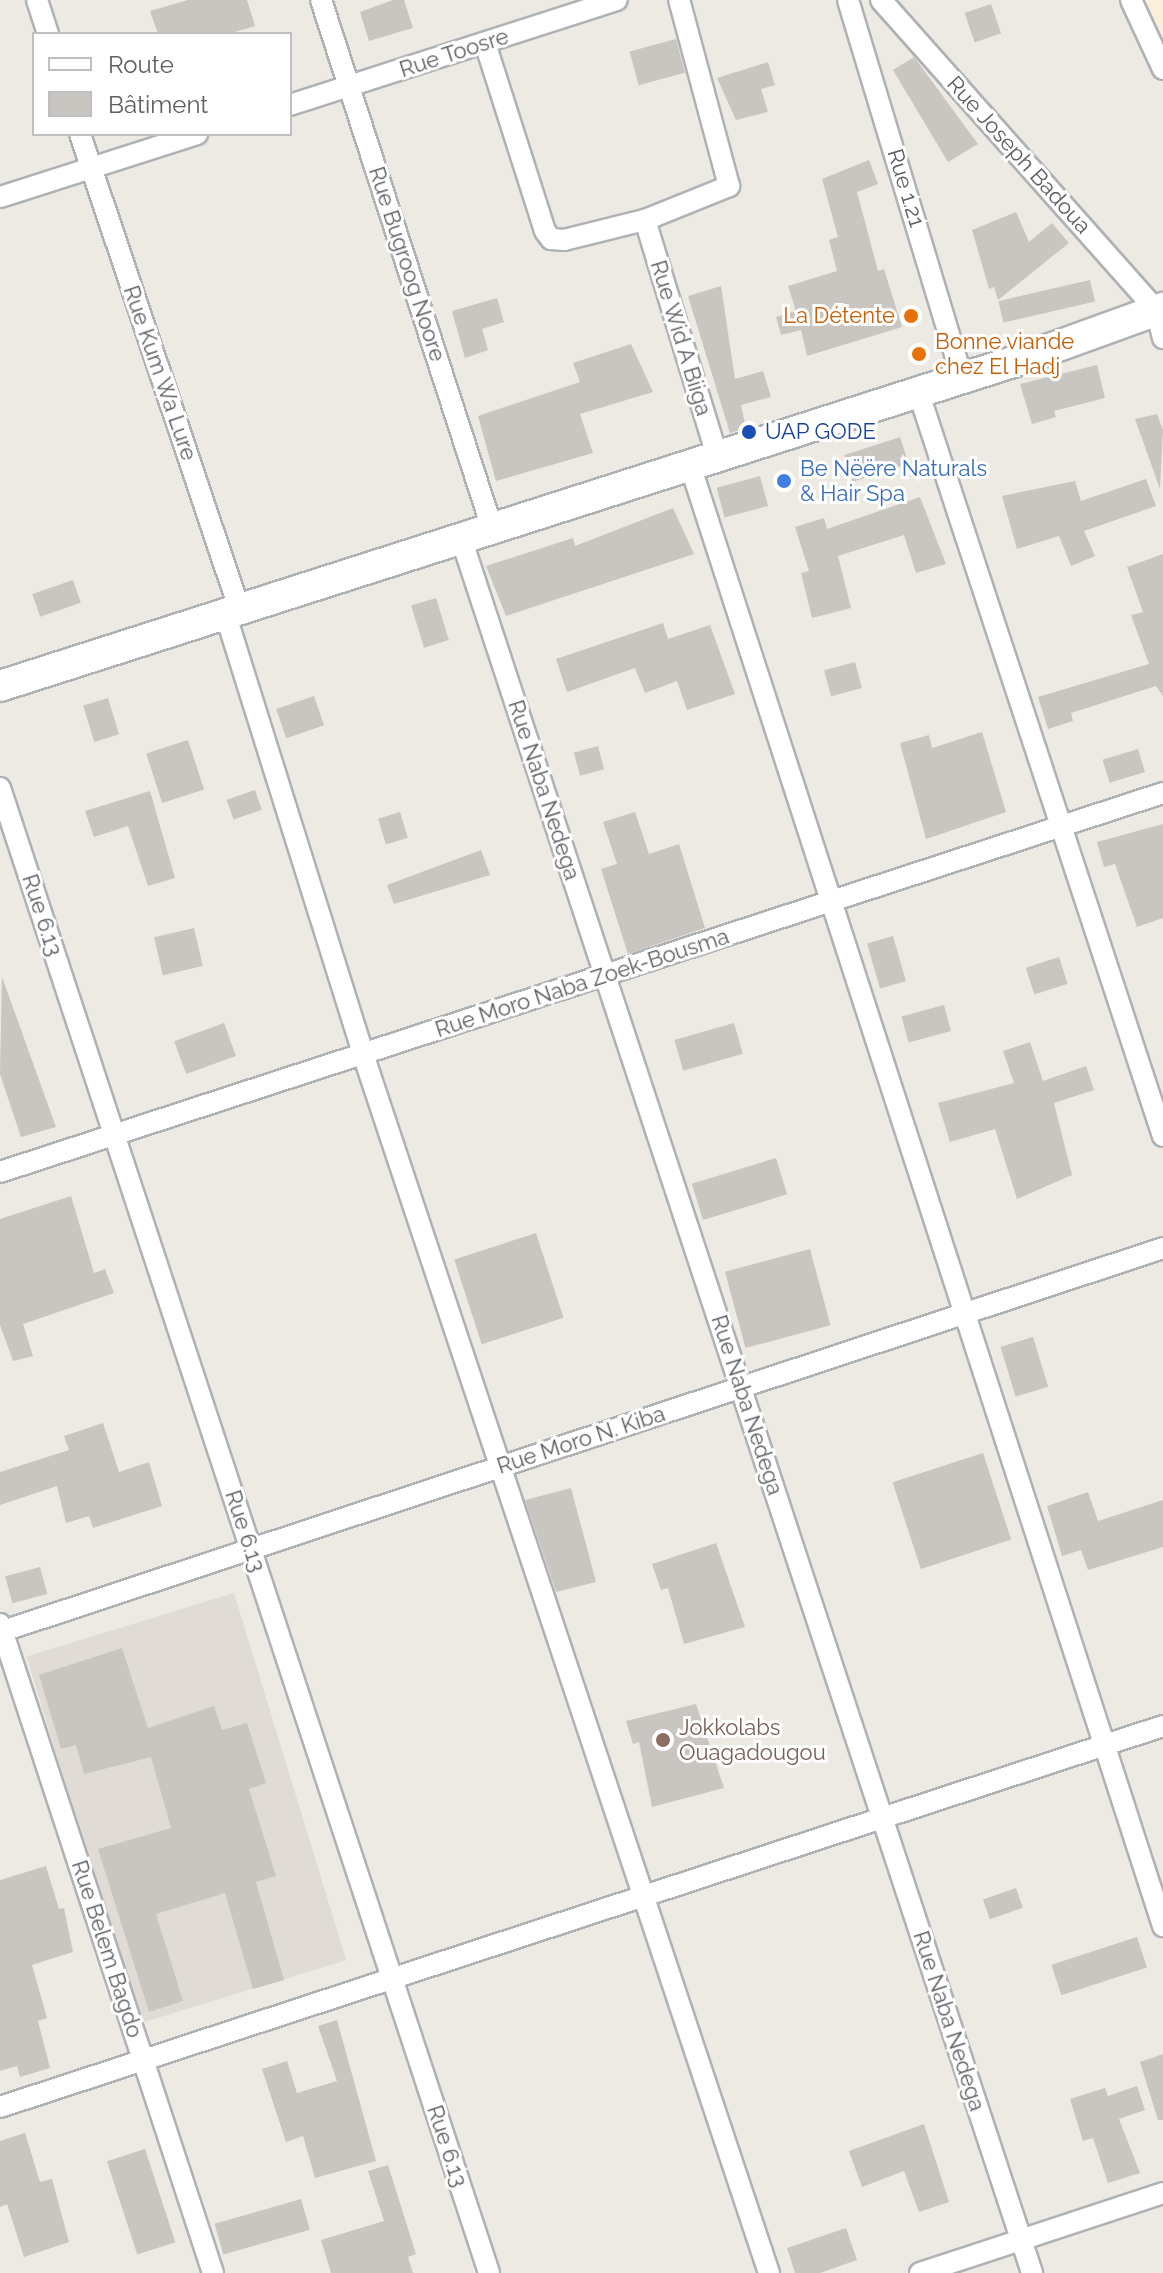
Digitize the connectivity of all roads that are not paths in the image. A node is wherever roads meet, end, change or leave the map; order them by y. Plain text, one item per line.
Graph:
1 (37, 0) edge
2 (321, 0) edge
3 (617, 0) edge
4 (679, 0) edge
5 (848, 0) edge
6 (881, 0) edge
7 (1131, 0) edge
8 (47, 32) edge
9 (485, 43) junction
10 (1163, 69) edge
11 (349, 87) junction
12 (292, 104) edge
13 (81, 136) edge
14 (191, 136) edge
15 (91, 167) junction
16 (0, 197) edge
17 (645, 220) junction
18 (1161, 324) edge
19 (962, 377) junction
20 (918, 391) junction
21 (704, 460) junction
22 (492, 528) junction
23 (461, 538) junction
24 (233, 614) junction
25 (0, 686) edge
26 (0, 788) edge
27 (1163, 793) edge
28 (1061, 826) junction
29 (831, 901) junction
30 (606, 975) junction
31 (363, 1054) junction
32 (114, 1135) junction
33 (1163, 1136) edge
34 (0, 1172) edge
35 (1163, 1248) edge
36 (963, 1314) junction
37 (741, 1387) junction
38 (501, 1467) junction
39 (251, 1549) junction
40 (1, 1630) edge
41 (1163, 1726) edge
42 (1104, 1745) junction
43 (882, 1818) junction
44 (644, 1896) junction
45 (1163, 1926) edge
46 (392, 1978) junction
47 (143, 2060) junction
48 (0, 2107) edge
49 (1163, 2193) edge
50 (1021, 2240) junction
51 (213, 2273) edge
52 (489, 2273) edge
53 (769, 2273) edge
54 (920, 2273) edge
55 (1032, 2273) edge

1 - 8 street
2 - 11 street, Rue Bugroog Noore
3 - 9 street, Rue Toosre
4 - 17 street
5 - 19 street, Rue 1.21
6 - 18 street, Rue Joseph Badoua
7 - 10 street
9 - 11 street, Rue Toosre
9 - 17 street
11 - 12 street, Rue Toosre
11 - 22 street, Rue Bugroog Noore
13 - 15 street, Rue Kum Wa Lure
14 - 15 street
15 - 16 street
15 - 24 street, Rue Kum Wa Lure
17 - 21 street, Rue Wid A Biiga
18 - 19 main road
19 - 20 main road
20 - 21 main road
20 - 28 street
21 - 22 main road
21 - 29 street, Rue Wid A Biiga
22 - 23 main road
23 - 24 main road
23 - 30 street, Rue Naba Nedega
24 - 25 main road
24 - 31 street, Rue Kum Wa Lure
26 - 32 street, Rue 6.13
27 - 28 street, Rue Moro Naba Zoek-Bousma
28 - 29 street, Rue Moro Naba Zoek-Bousma
28 - 33 street
29 - 30 street, Rue Moro Naba Zoek-Bousma
29 - 36 street, Rue Wid A Biiga
30 - 31 street, Rue Moro Naba Zoek-Bousma
30 - 37 street, Rue Naba Nedega
31 - 32 street, Rue Moro Naba Zoek-Bousma
31 - 38 street, Rue Kum Wa Lure
32 - 34 street, Rue Moro Naba Zoek-Bousma
32 - 39 street, Rue 6.13
35 - 36 street, Rue Moro N. Kiba
36 - 37 street, Rue Moro N. Kiba
36 - 42 street, Rue Wid A Biiga
37 - 38 street, Rue Moro N. Kiba
37 - 43 street, Rue Naba Nedega
38 - 39 street, Rue Moro N. Kiba
38 - 44 street, Rue Kum Wa Lure
39 - 40 street, Rue Moro N. Kiba
39 - 46 street, Rue 6.13
40 - 47 street, Rue Belem Bagdo
41 - 42 street
42 - 43 street
42 - 45 street, Rue Wid A Biiga
43 - 44 street
43 - 50 street, Rue Naba Nedega
44 - 46 street
44 - 53 street, Rue Kum Wa Lure
46 - 47 street
46 - 52 street, Rue 6.13
47 - 48 street
47 - 51 street, Rue Belem Bagdo
49 - 50 street
50 - 54 street
50 - 55 street, Rue Naba Nedega

